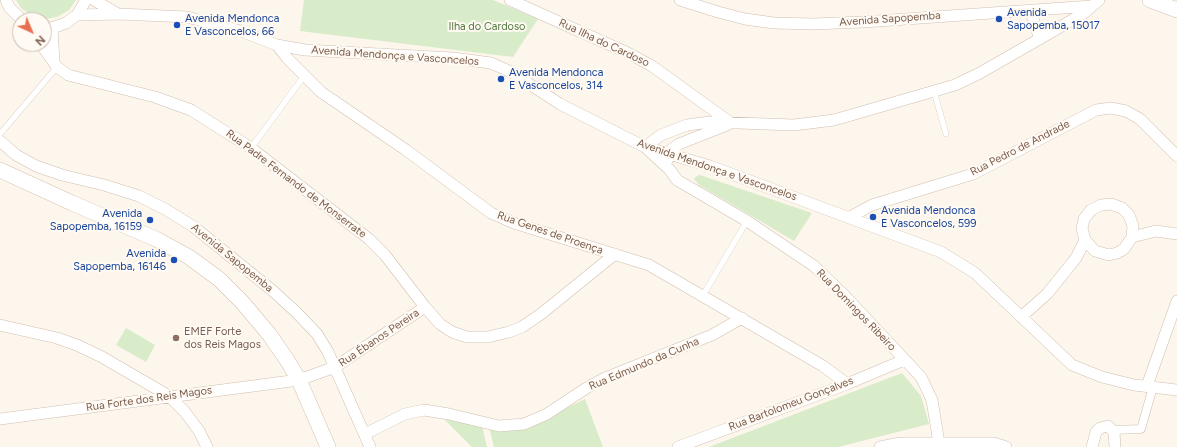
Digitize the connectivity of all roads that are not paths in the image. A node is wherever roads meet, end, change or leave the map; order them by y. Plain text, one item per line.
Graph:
1 (6, 0) edge
2 (86, 0) edge
3 (94, 0) edge
4 (510, 0) edge
5 (680, 0) edge
6 (1150, 0) edge
7 (1096, 3) edge
8 (1030, 10) junction
9 (1177, 10) edge
10 (14, 12) edge
11 (119, 14) junction
12 (77, 15) junction
13 (52, 27) edge
14 (1040, 39) junction
15 (277, 46) junction
16 (52, 49) edge
17 (46, 52) edge
18 (55, 65) junction
19 (304, 76) junction
20 (934, 91) junction
21 (731, 124) junction
22 (0, 134) edge
23 (946, 134) dead end
24 (0, 142) edge
25 (645, 147) junction
26 (251, 148) junction
27 (666, 153) junction
28 (1177, 156) edge
29 (0, 170) edge
30 (670, 170) junction
31 (850, 217) junction
32 (747, 222) junction
33 (1177, 234) edge
34 (1132, 237) junction
35 (1085, 240) junction
36 (615, 254) junction
37 (702, 297) junction
38 (1177, 302) edge
39 (425, 307) junction
40 (1021, 317) junction
41 (742, 318) junction
42 (0, 325) edge
43 (904, 360) junction
44 (335, 367) junction
45 (299, 380) junction
46 (847, 384) junction
47 (1150, 387) junction
48 (1177, 390) edge
49 (169, 396) junction
50 (1, 420) edge
51 (1113, 430) junction
52 (365, 434) junction
53 (939, 443) junction
54 (207, 447) edge
55 (328, 447) edge
56 (370, 447) edge
57 (678, 447) edge
58 (880, 447) edge
59 (1006, 447) edge
60 (1092, 447) edge
61 (1115, 447) edge

1 - 10 street
2 - 12 street
3 - 11 street, Avenida Mendonça e Vasconcelos
4 - 21 street, Rua Ilha do Cardoso
5 - 8 street, Avenida Sapopemba
6 - 9 main road
7 - 8 street, Avenida Sapopemba
7 - 14 street
8 - 14 street
11 - 12 street, Avenida Mendonça e Vasconcelos
11 - 15 street, Avenida Mendonça e Vasconcelos
12 - 13 street
14 - 20 street
15 - 19 street, Rua Genes de Proença
15 - 25 street, Avenida Mendonça e Vasconcelos
16 - 18 street
17 - 18 street, Rua Padre Fernando de Monserrate
18 - 22 lane
18 - 26 street, Rua Padre Fernando de Monserrate
19 - 26 lane
19 - 36 street, Rua Genes de Proença
20 - 21 street
20 - 23 lane
21 - 25 street
21 - 27 street
24 - 44 street, Avenida Sapopemba
25 - 27 street, Avenida Mendonça e Vasconcelos
25 - 30 street, Rua Domingos Ribeiro
26 - 39 street, Rua Padre Fernando de Monserrate
27 - 30 street
27 - 31 street, Avenida Mendonça e Vasconcelos
28 - 31 street, Rua Pedro de Andrade
29 - 45 main road
30 - 32 street, Rua Domingos Ribeiro
31 - 40 street, Avenida Mendonça e Vasconcelos
32 - 37 lane
32 - 43 street, Rua Domingos Ribeiro
33 - 34 street
34 - 35 street
34 - 35 street
35 - 40 street
36 - 37 street, Rua Genes de Proença
36 - 39 street, Rua Ébanos Pereira
37 - 41 street, Rua Genes de Proença
38 - 47 street
39 - 44 street, Rua Ébanos Pereira
40 - 47 street, Avenida Mendonça e Vasconcelos
41 - 46 street, Rua Genes de Proença
41 - 52 street, Rua Edmundo da Cunha
42 - 49 street
43 - 46 street, Rua Bartolomeu Gonçalves
43 - 53 street, Rua Domingos Ribeiro
44 - 45 street, Rua Ébanos Pereira
44 - 52 street, Avenida Sapopemba
45 - 49 street, Rua Forte dos Reis Magos
45 - 55 main road
46 - 57 street, Rua Bartolomeu Gonçalves
47 - 48 street, Avenida Mendonça e Vasconcelos
47 - 51 street
49 - 50 street, Rua Forte dos Reis Magos
49 - 54 street
51 - 60 street
51 - 61 street
52 - 56 street, Avenida Sapopemba
53 - 58 street
53 - 59 street

